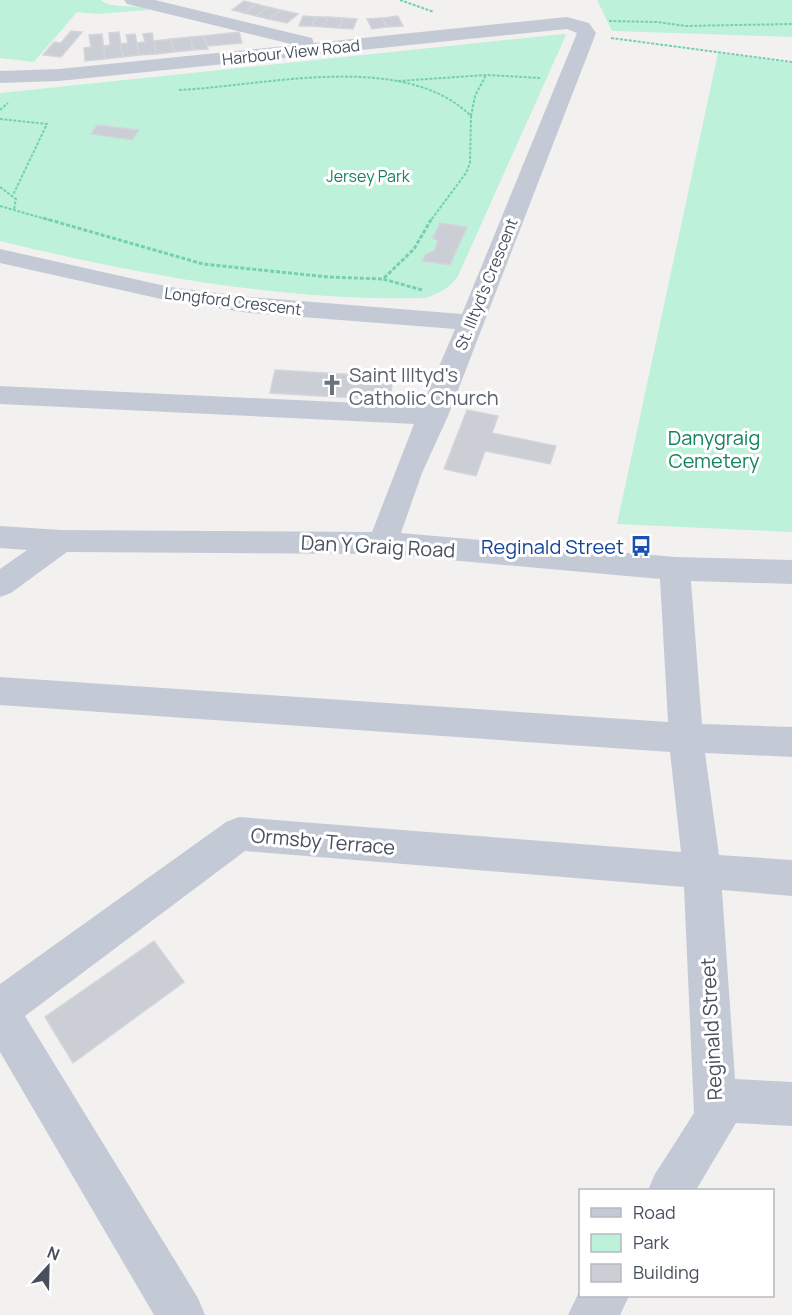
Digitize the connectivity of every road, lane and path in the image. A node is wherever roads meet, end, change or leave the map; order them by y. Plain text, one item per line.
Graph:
1 (133, 0) edge
2 (792, 24) edge
3 (584, 31) junction
4 (330, 48) junction
5 (792, 62) edge
6 (486, 75) junction
7 (511, 75) dead end
8 (0, 77) edge
9 (391, 81) junction
10 (177, 90) dead end
11 (8, 103) dead end
12 (0, 110) edge
13 (471, 116) junction
14 (0, 118) edge
15 (0, 187) edge
16 (14, 195) junction
17 (0, 206) edge
18 (14, 209) junction
19 (0, 256) edge
20 (383, 279) junction
21 (470, 322) junction
22 (5, 393) edge
23 (434, 416) junction
24 (0, 537) edge
25 (61, 541) junction
26 (383, 543) junction
27 (675, 568) junction
28 (792, 572) edge
29 (0, 585) edge
30 (0, 691) edge
31 (686, 738) junction
32 (792, 742) edge
33 (702, 871) junction
34 (792, 878) edge
35 (0, 1011) edge
36 (715, 1100) junction
37 (792, 1104) edge
38 (671, 1189) edge
39 (603, 1297) edge
40 (181, 1315) edge
41 (592, 1315) edge

1 - 4 street
2 - 3 path
3 - 4 street, Harbour View Road
3 - 5 path
3 - 21 street, St. Illtyd's Crescent
4 - 8 street, Harbour View Road
6 - 7 path
6 - 9 path
6 - 13 path
9 - 10 path
9 - 13 path
11 - 12 path
13 - 20 path
14 - 16 path
15 - 16 path
16 - 18 path
17 - 18 path
18 - 20 path
19 - 21 street, Longford Crescent
20 - 21 path
21 - 23 street, St. Illtyd's Crescent
22 - 23 street
23 - 26 street, St. Illtyd's Crescent
24 - 25 street, Dan Y Graig Road
25 - 26 street, Dan Y Graig Road
25 - 29 street
26 - 27 street, Dan Y Graig Road
27 - 28 street, Dan Y Graig Road
27 - 31 street, Reginald Street
30 - 31 street
31 - 32 street
31 - 33 street, Reginald Street
33 - 34 street, Ormsby Terrace
33 - 35 street, Ormsby Terrace
33 - 36 street, Reginald Street
35 - 40 street
36 - 37 street
36 - 38 street, Reginald Street
39 - 41 street

